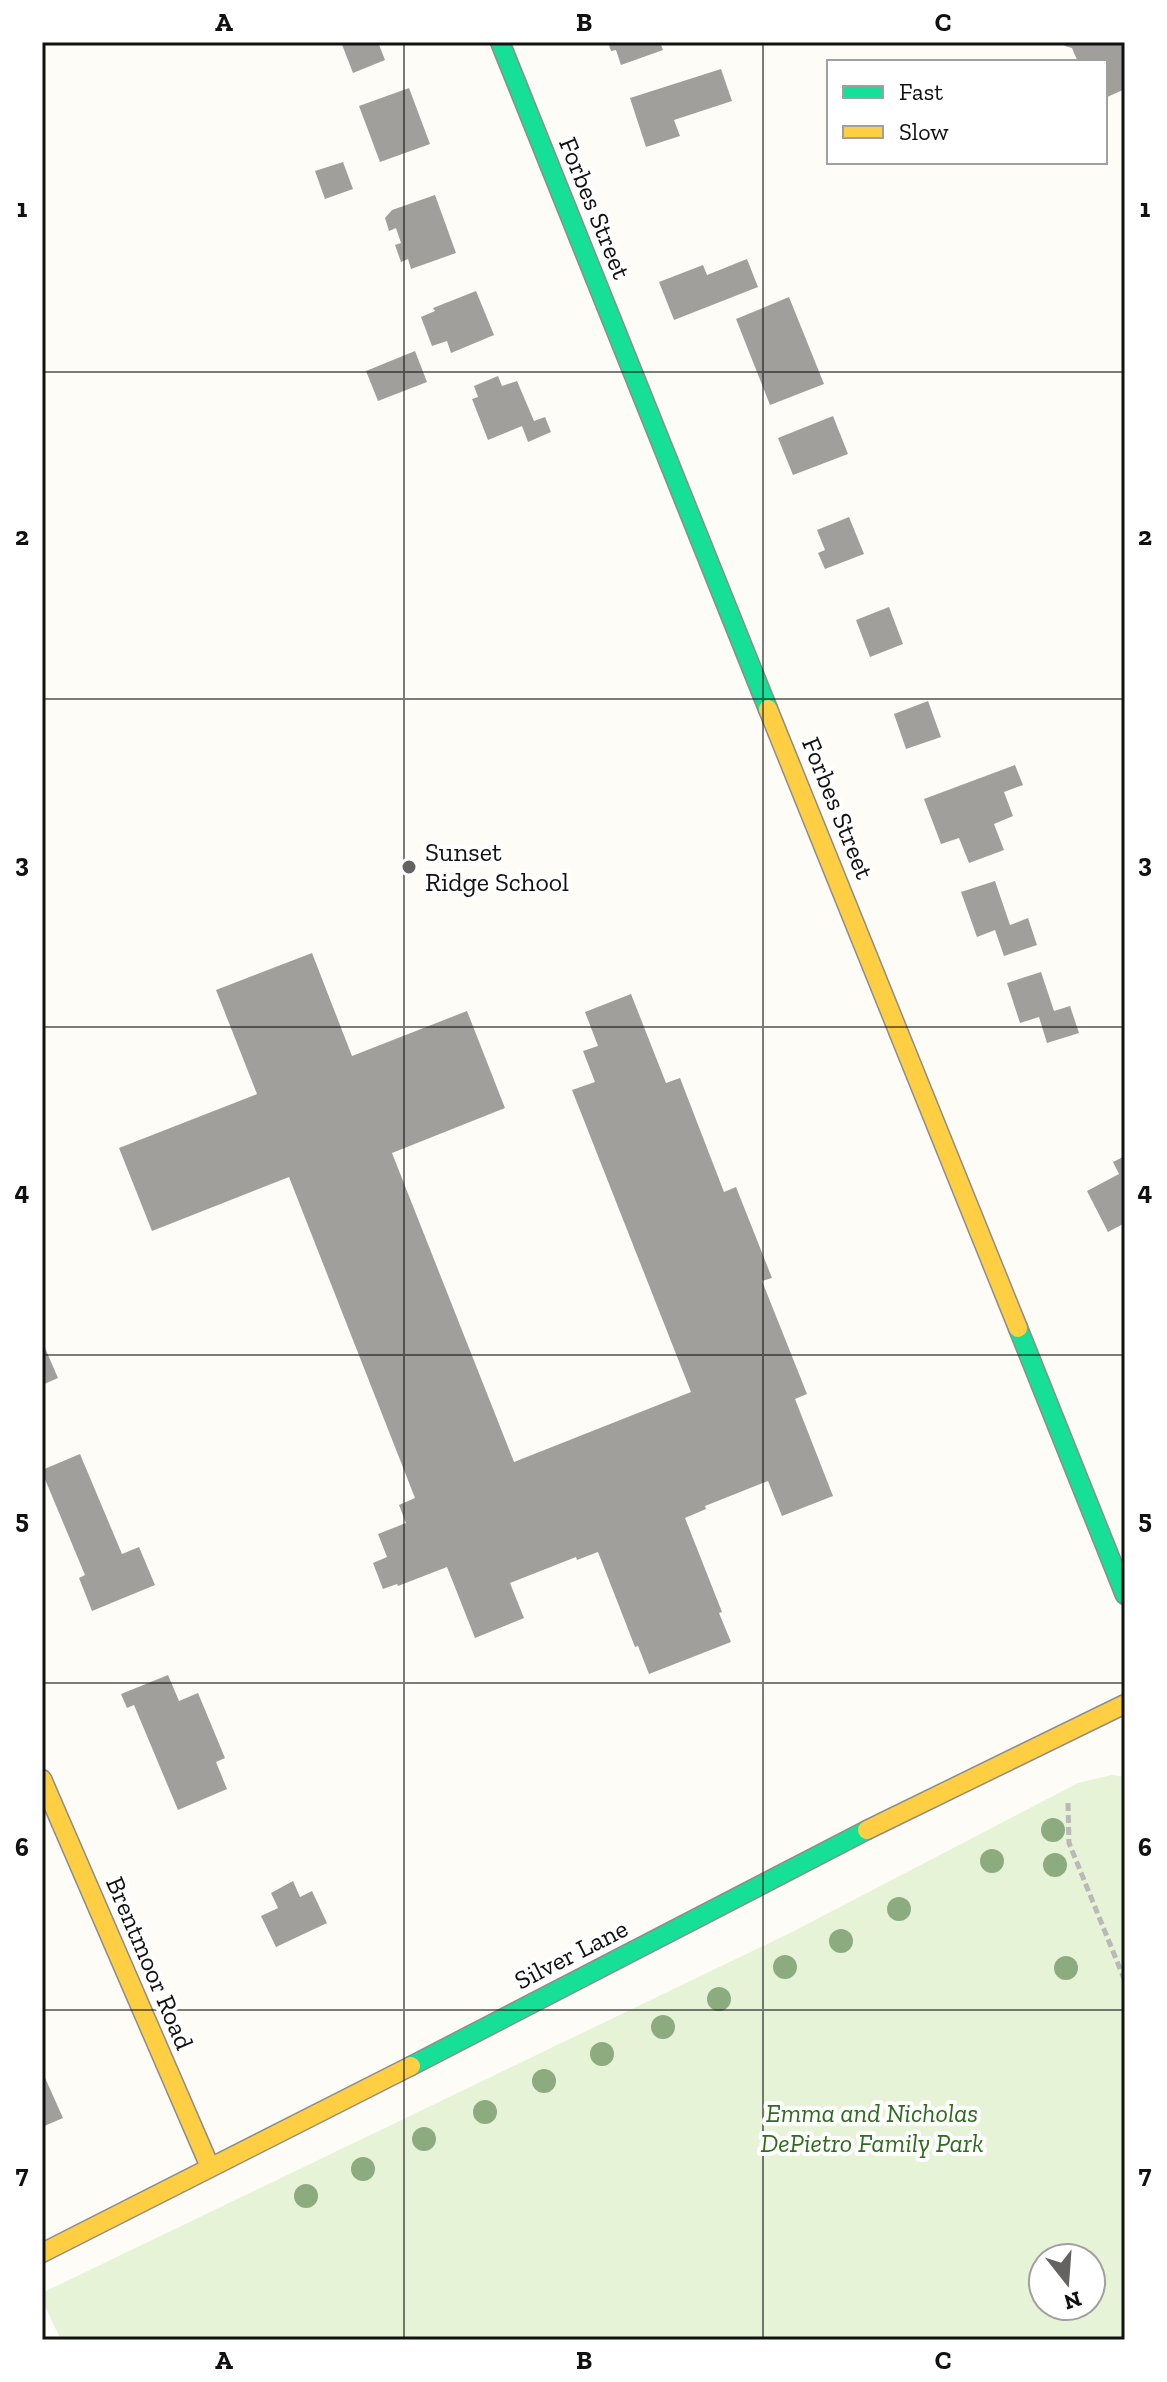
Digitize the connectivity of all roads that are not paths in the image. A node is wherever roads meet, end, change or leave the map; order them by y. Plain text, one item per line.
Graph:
1 (500, 42) edge
2 (1125, 1595) edge
3 (1125, 1704) edge
4 (42, 1779) edge
5 (210, 2167) junction
6 (42, 2253) edge

1 - 2 main road, Forbes Street
3 - 5 main road, Silver Lane
4 - 5 main road, Brentmoor Road
5 - 6 main road, Silver Lane

